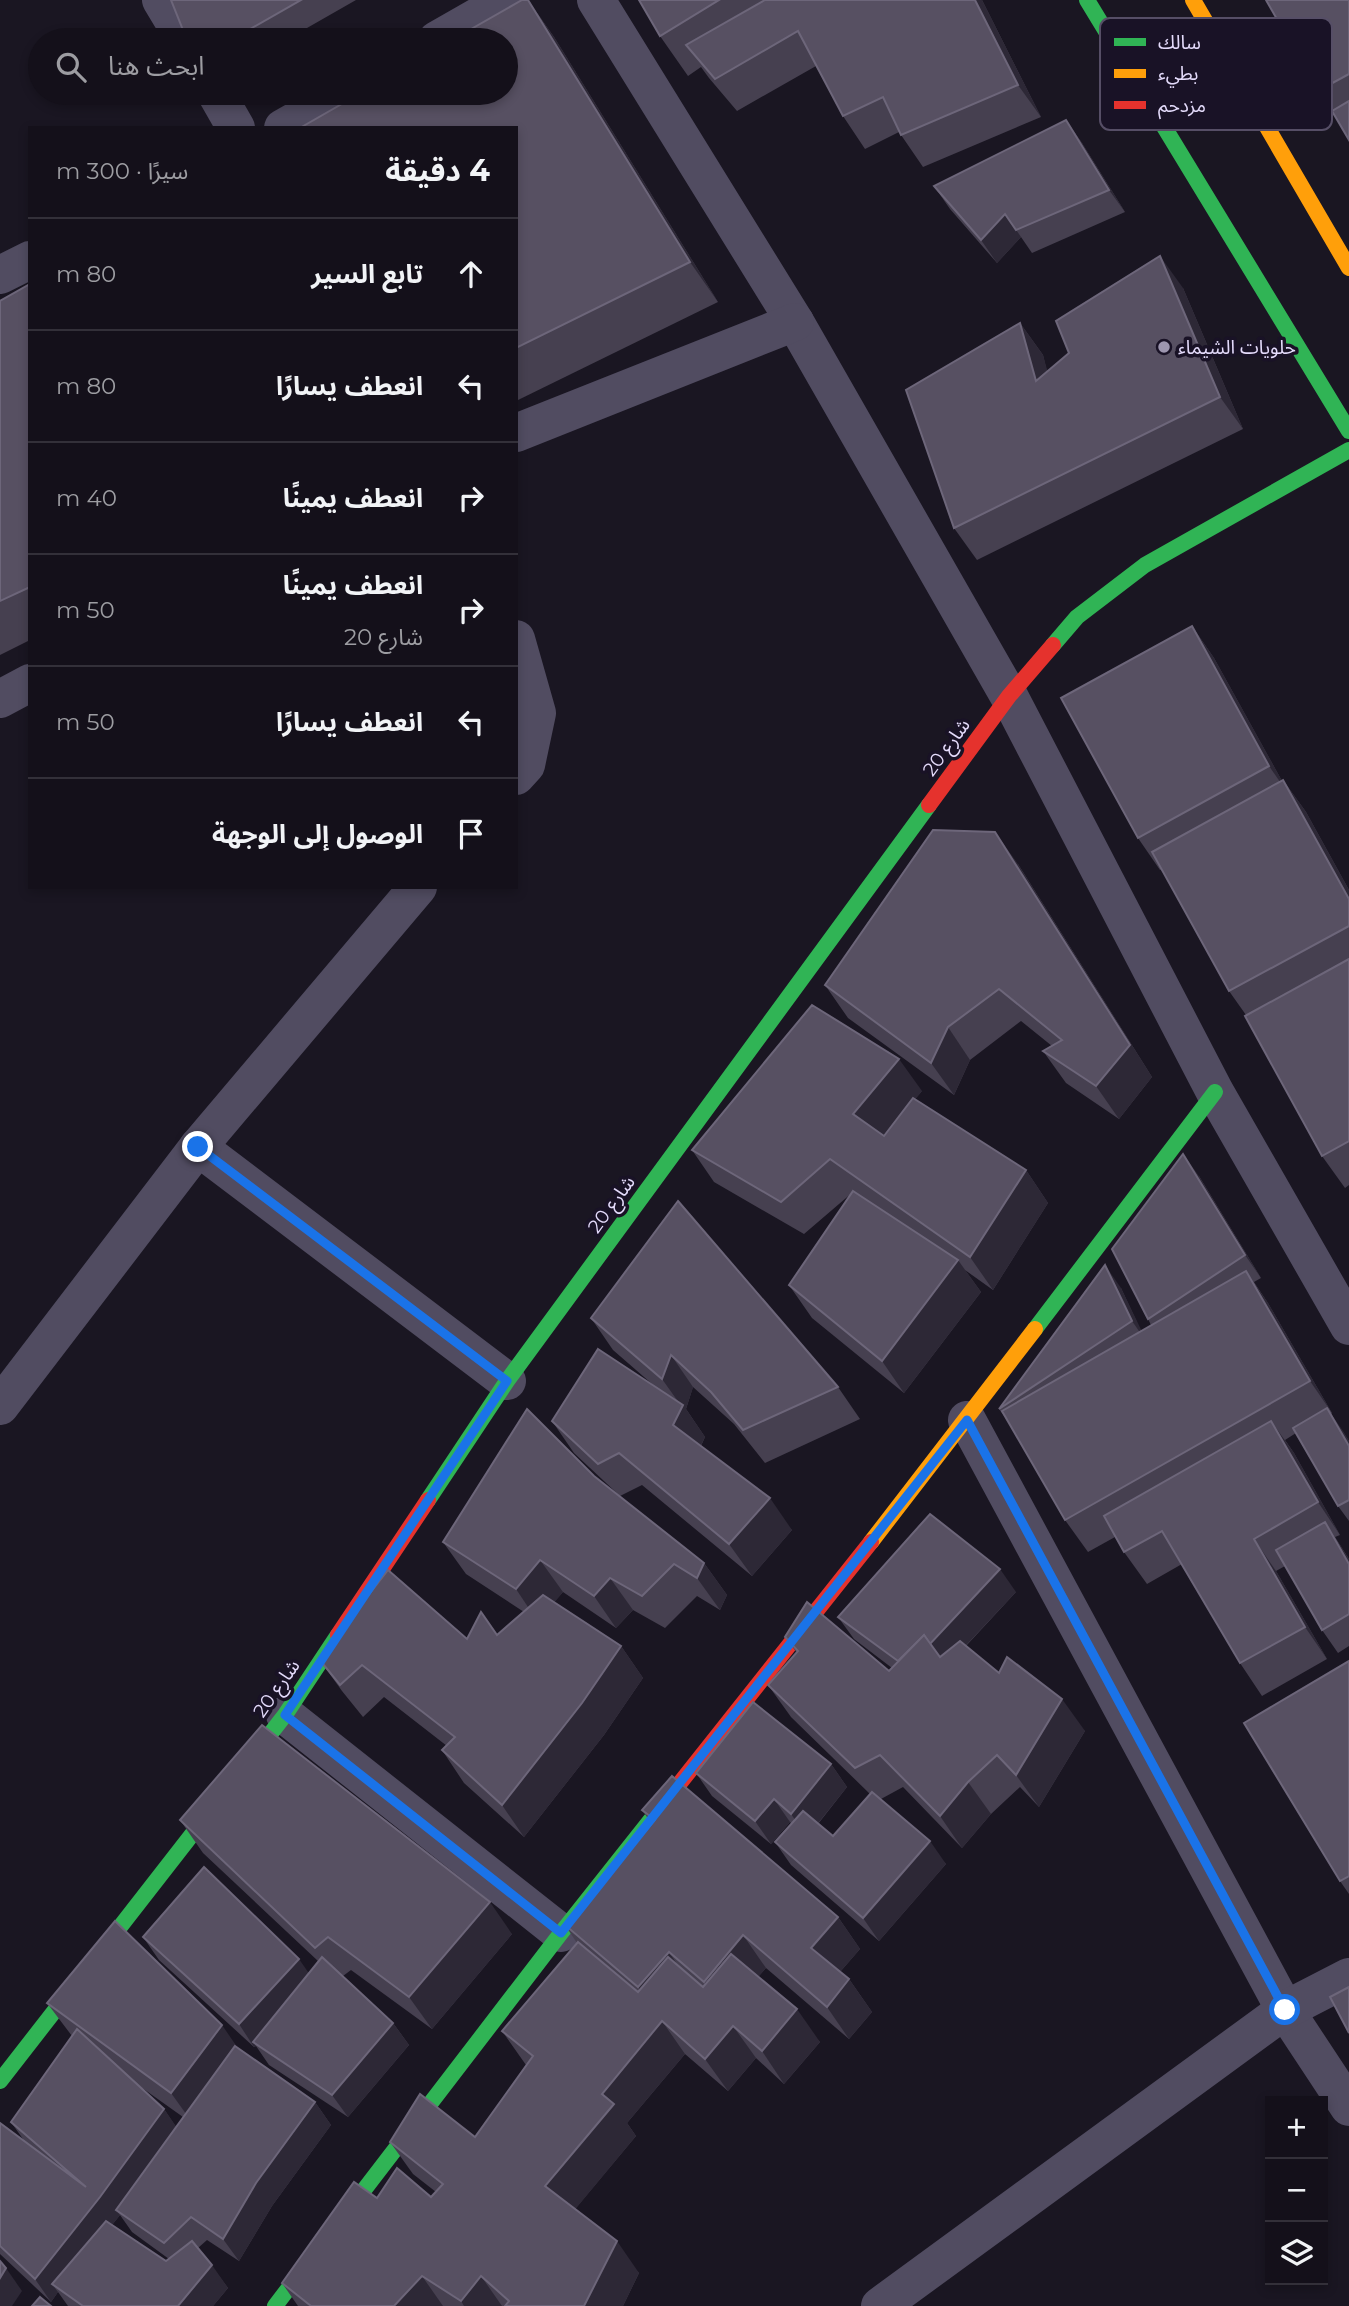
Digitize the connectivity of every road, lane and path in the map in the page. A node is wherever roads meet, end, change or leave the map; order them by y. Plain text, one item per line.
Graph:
1 (161, 0) edge
2 (507, 0) edge
3 (596, 0) edge
4 (1087, 0) edge
5 (1193, 0) edge
6 (1203, 18) edge
7 (1100, 21) edge
8 (178, 28) edge
9 (458, 28) edge
10 (223, 105) edge
11 (324, 105) edge
12 (235, 126) edge
13 (287, 126) edge
14 (1166, 130) edge
15 (1269, 130) edge
16 (28, 261) edge
17 (1349, 268) edge
18 (0, 275) edge
19 (795, 322) junction
20 (1349, 431) edge
21 (518, 432) edge
22 (1349, 450) edge
23 (518, 646) edge
24 (28, 684) edge
25 (1009, 696) junction
26 (0, 699) edge
27 (518, 774) edge
28 (416, 889) edge
29 (1215, 1092) junction
30 (198, 1147) junction
31 (1349, 1326) edge
32 (507, 1381) junction
33 (0, 1406) edge
34 (967, 1420) junction
35 (285, 1715) junction
36 (561, 1933) junction
37 (1349, 1977) edge
38 (1285, 2010) junction
39 (0, 2081) edge
40 (1349, 2107) edge
41 (275, 2306) edge
42 (880, 2306) edge

1 - 8 street
2 - 9 street
3 - 19 street
4 - 7 street
5 - 6 street
10 - 12 street
11 - 13 street
14 - 20 street
15 - 17 street
16 - 18 street
19 - 21 street
19 - 25 street
22 - 25 street, شارع 20
23 - 27 street
24 - 26 street
25 - 29 street
25 - 32 street, شارع 20
28 - 30 street
29 - 31 street
29 - 34 street
30 - 32 street
30 - 33 street
32 - 35 street, شارع 20
34 - 36 street
34 - 38 street
35 - 36 street
35 - 39 street, شارع 20
36 - 41 street
37 - 38 street
38 - 40 street
38 - 42 street

